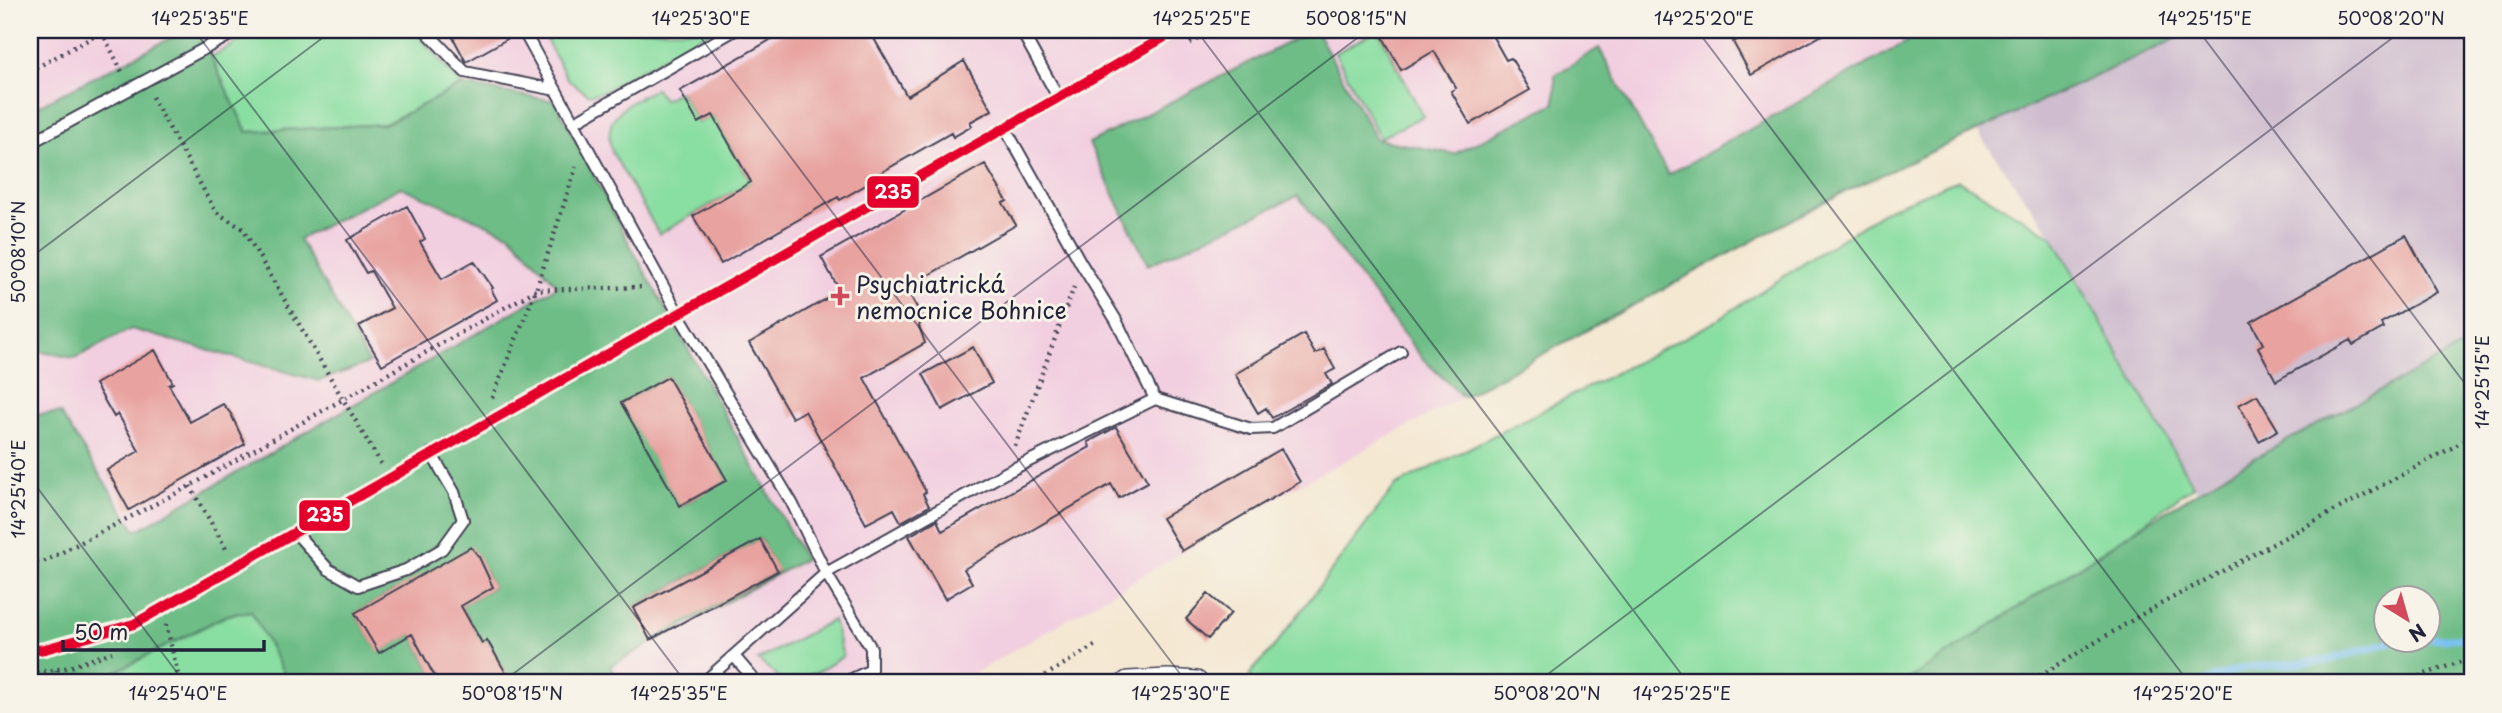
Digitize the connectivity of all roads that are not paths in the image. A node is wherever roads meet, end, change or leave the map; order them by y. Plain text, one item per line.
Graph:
1 (239, 30) edge
2 (425, 30) edge
3 (523, 30) edge
4 (734, 30) edge
5 (1021, 30) edge
6 (1177, 30) edge
7 (556, 89) junction
8 (1058, 97) junction
9 (573, 123) junction
10 (1005, 128) junction
11 (30, 143) edge
12 (679, 315) junction
13 (1401, 352) dead end
14 (1155, 399) junction
15 (431, 453) junction
16 (295, 532) junction
17 (826, 573) junction
18 (30, 651) edge
19 (734, 656) junction
20 (703, 683) edge
21 (757, 683) edge
22 (843, 683) edge
23 (1128, 683) edge
24 (1196, 683) edge

1 - 11 lane
2 - 7 lane
3 - 7 lane
4 - 9 lane
5 - 8 lane
6 - 8 lane
7 - 9 lane
8 - 10 lane
9 - 12 lane
10 - 12 lane
10 - 14 lane
12 - 15 lane
12 - 17 lane
13 - 14 lane
14 - 17 lane
15 - 16 lane
15 - 16 lane
16 - 18 lane
17 - 19 lane
17 - 22 lane
19 - 20 lane
19 - 21 lane
23 - 24 street

